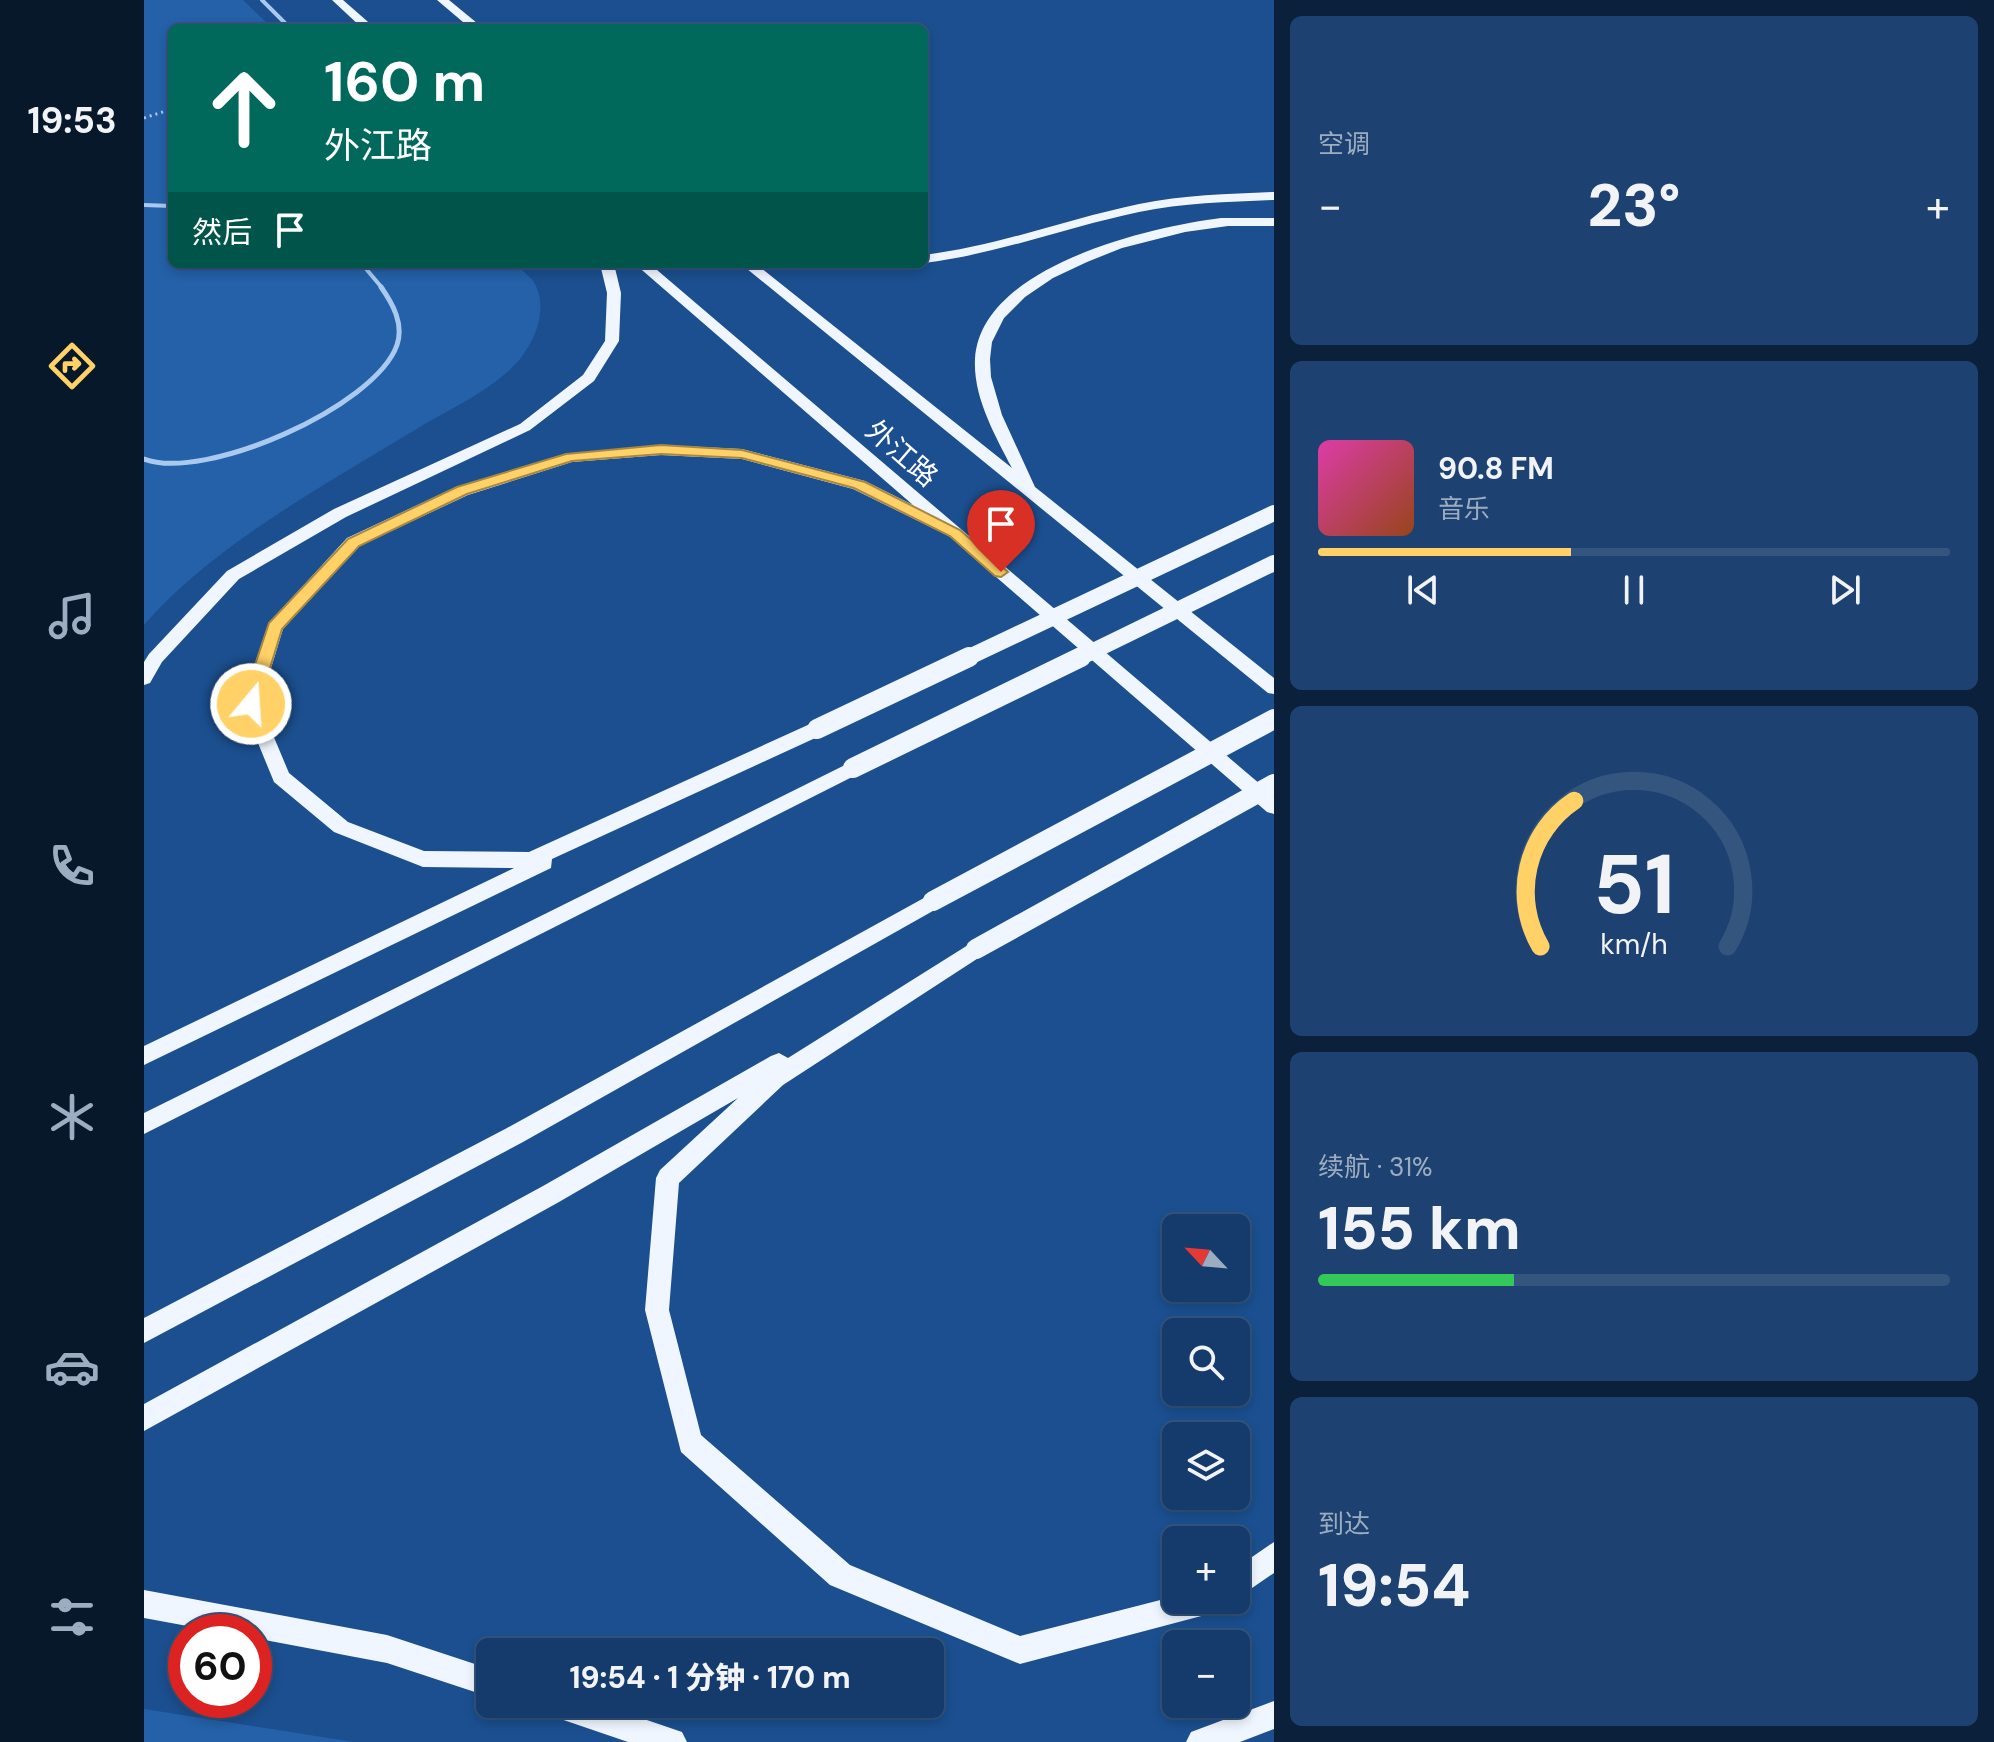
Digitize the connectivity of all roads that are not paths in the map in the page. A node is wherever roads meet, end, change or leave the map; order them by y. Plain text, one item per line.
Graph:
1 (262, 0) edge
2 (337, 0) edge
3 (442, 0) edge
4 (286, 24) edge
5 (364, 24) edge
6 (472, 24) edge
7 (1274, 196) edge
8 (144, 205) edge
9 (168, 206) edge
10 (1274, 222) edge
11 (928, 259) edge
12 (365, 268) edge
13 (608, 268) edge
14 (647, 268) edge
15 (753, 268) edge
16 (144, 459) edge
17 (1032, 492) junction
18 (1274, 513) edge
19 (955, 533) junction
20 (1274, 563) edge
21 (144, 679) edge
22 (1274, 688) edge
23 (1274, 719) edge
24 (817, 729) junction
25 (1274, 784) edge
26 (1274, 807) edge
27 (976, 949) junction
28 (144, 1056) edge
29 (144, 1124) edge
30 (144, 1331) edge
31 (144, 1418) edge
32 (1274, 1556) edge
33 (1250, 1574) edge
34 (144, 1604) edge
35 (1162, 1613) edge
36 (476, 1678) edge
37 (1274, 1715) edge
38 (599, 1718) edge
39 (672, 1742) edge
40 (1201, 1742) edge

1 - 4 lane
2 - 5 main road
3 - 6 main road
7 - 11 main road
8 - 9 lane
10 - 17 main road
12 - 16 lane
13 - 21 main road
14 - 19 main road, 外江路
15 - 17 main road, 外江路
17 - 22 main road, 外江路
18 - 24 main road, bridge
19 - 24 main road
19 - 26 main road, 外江路
20 - 29 main road, bridge
23 - 30 main road, bridge
24 - 28 main road
25 - 27 main road, bridge
27 - 31 main road
27 - 35 main road
32 - 33 main road
34 - 36 main road
37 - 40 main road
38 - 39 main road

